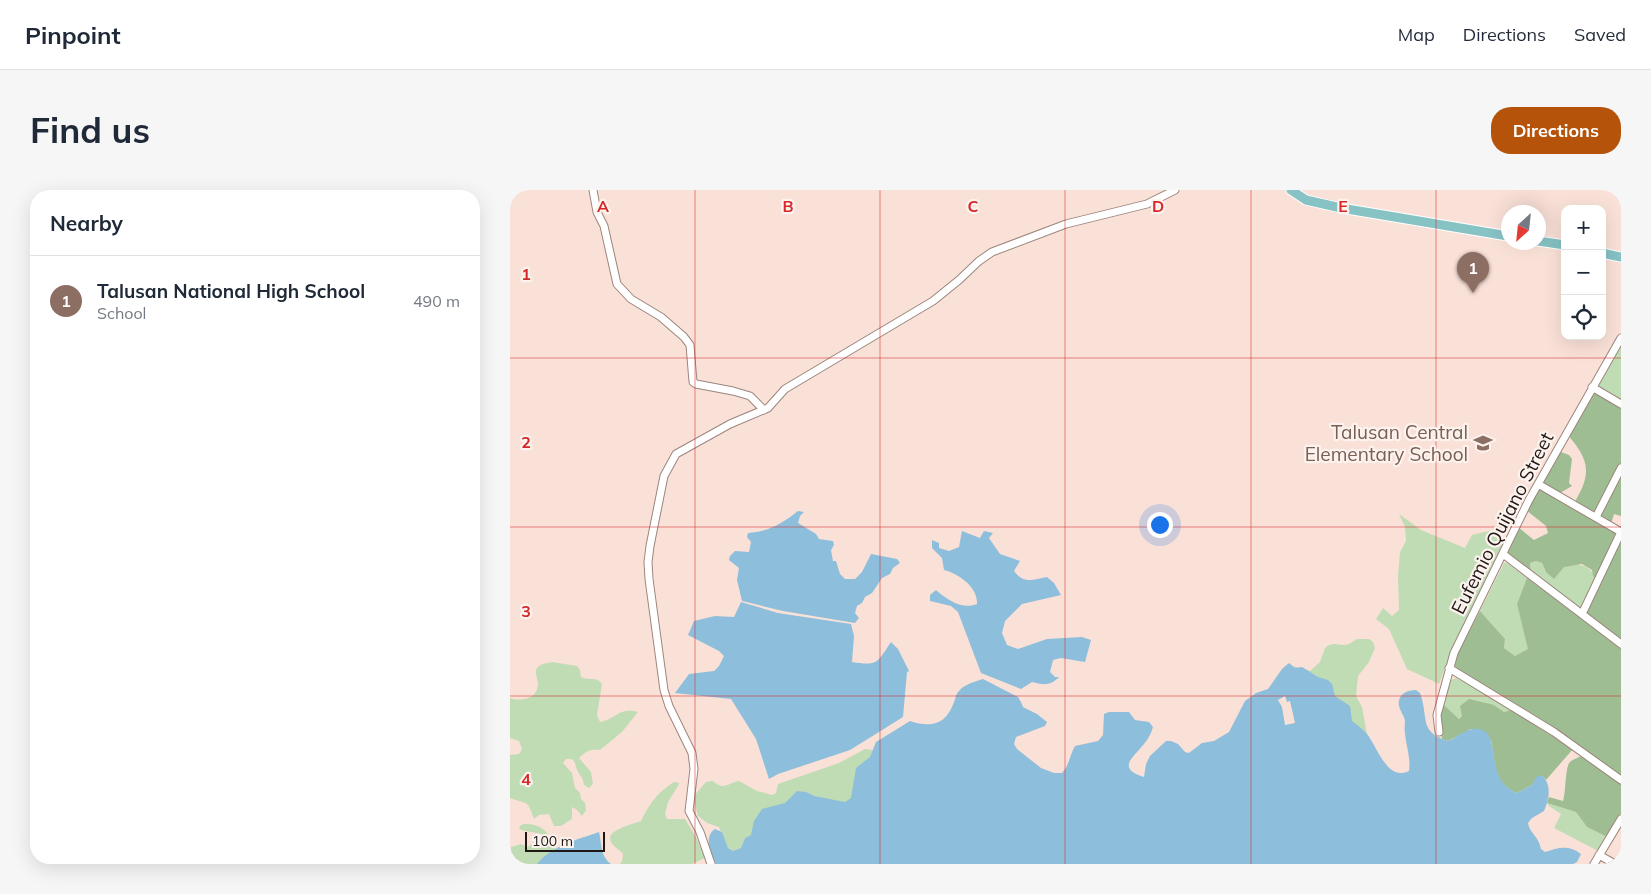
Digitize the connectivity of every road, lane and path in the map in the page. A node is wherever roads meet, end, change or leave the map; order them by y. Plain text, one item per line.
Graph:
1 (594, 190) edge
2 (1175, 190) edge
3 (1290, 190) edge
4 (1501, 235) edge
5 (1546, 242) edge
6 (1561, 244) edge
7 (1606, 254) edge
8 (1621, 258) edge
9 (1621, 338) edge
10 (1592, 387) junction
11 (1621, 404) edge
12 (764, 410) junction
13 (1621, 468) edge
14 (1538, 484) junction
15 (1596, 517) junction
16 (1503, 554) junction
17 (1582, 614) junction
18 (1621, 644) edge
19 (1449, 668) junction
20 (1439, 732) dead end
21 (1621, 780) edge
22 (1621, 819) edge
23 (1599, 855) junction
24 (711, 864) edge
25 (1594, 864) edge
26 (1615, 864) edge

1 - 12 street
2 - 12 street
3 - 4 main road
5 - 6 main road
7 - 8 main road
9 - 10 street, Eufemio Quijano Street
10 - 11 street
10 - 14 street, Eufemio Quijano Street
12 - 24 street
13 - 15 street
14 - 15 street
14 - 16 street, Eufemio Quijano Street
15 - 17 street
16 - 17 street
16 - 19 street, Eufemio Quijano Street
17 - 18 street
19 - 20 street, Eufemio Quijano Street
19 - 21 street
22 - 23 street
23 - 25 street
23 - 26 street

